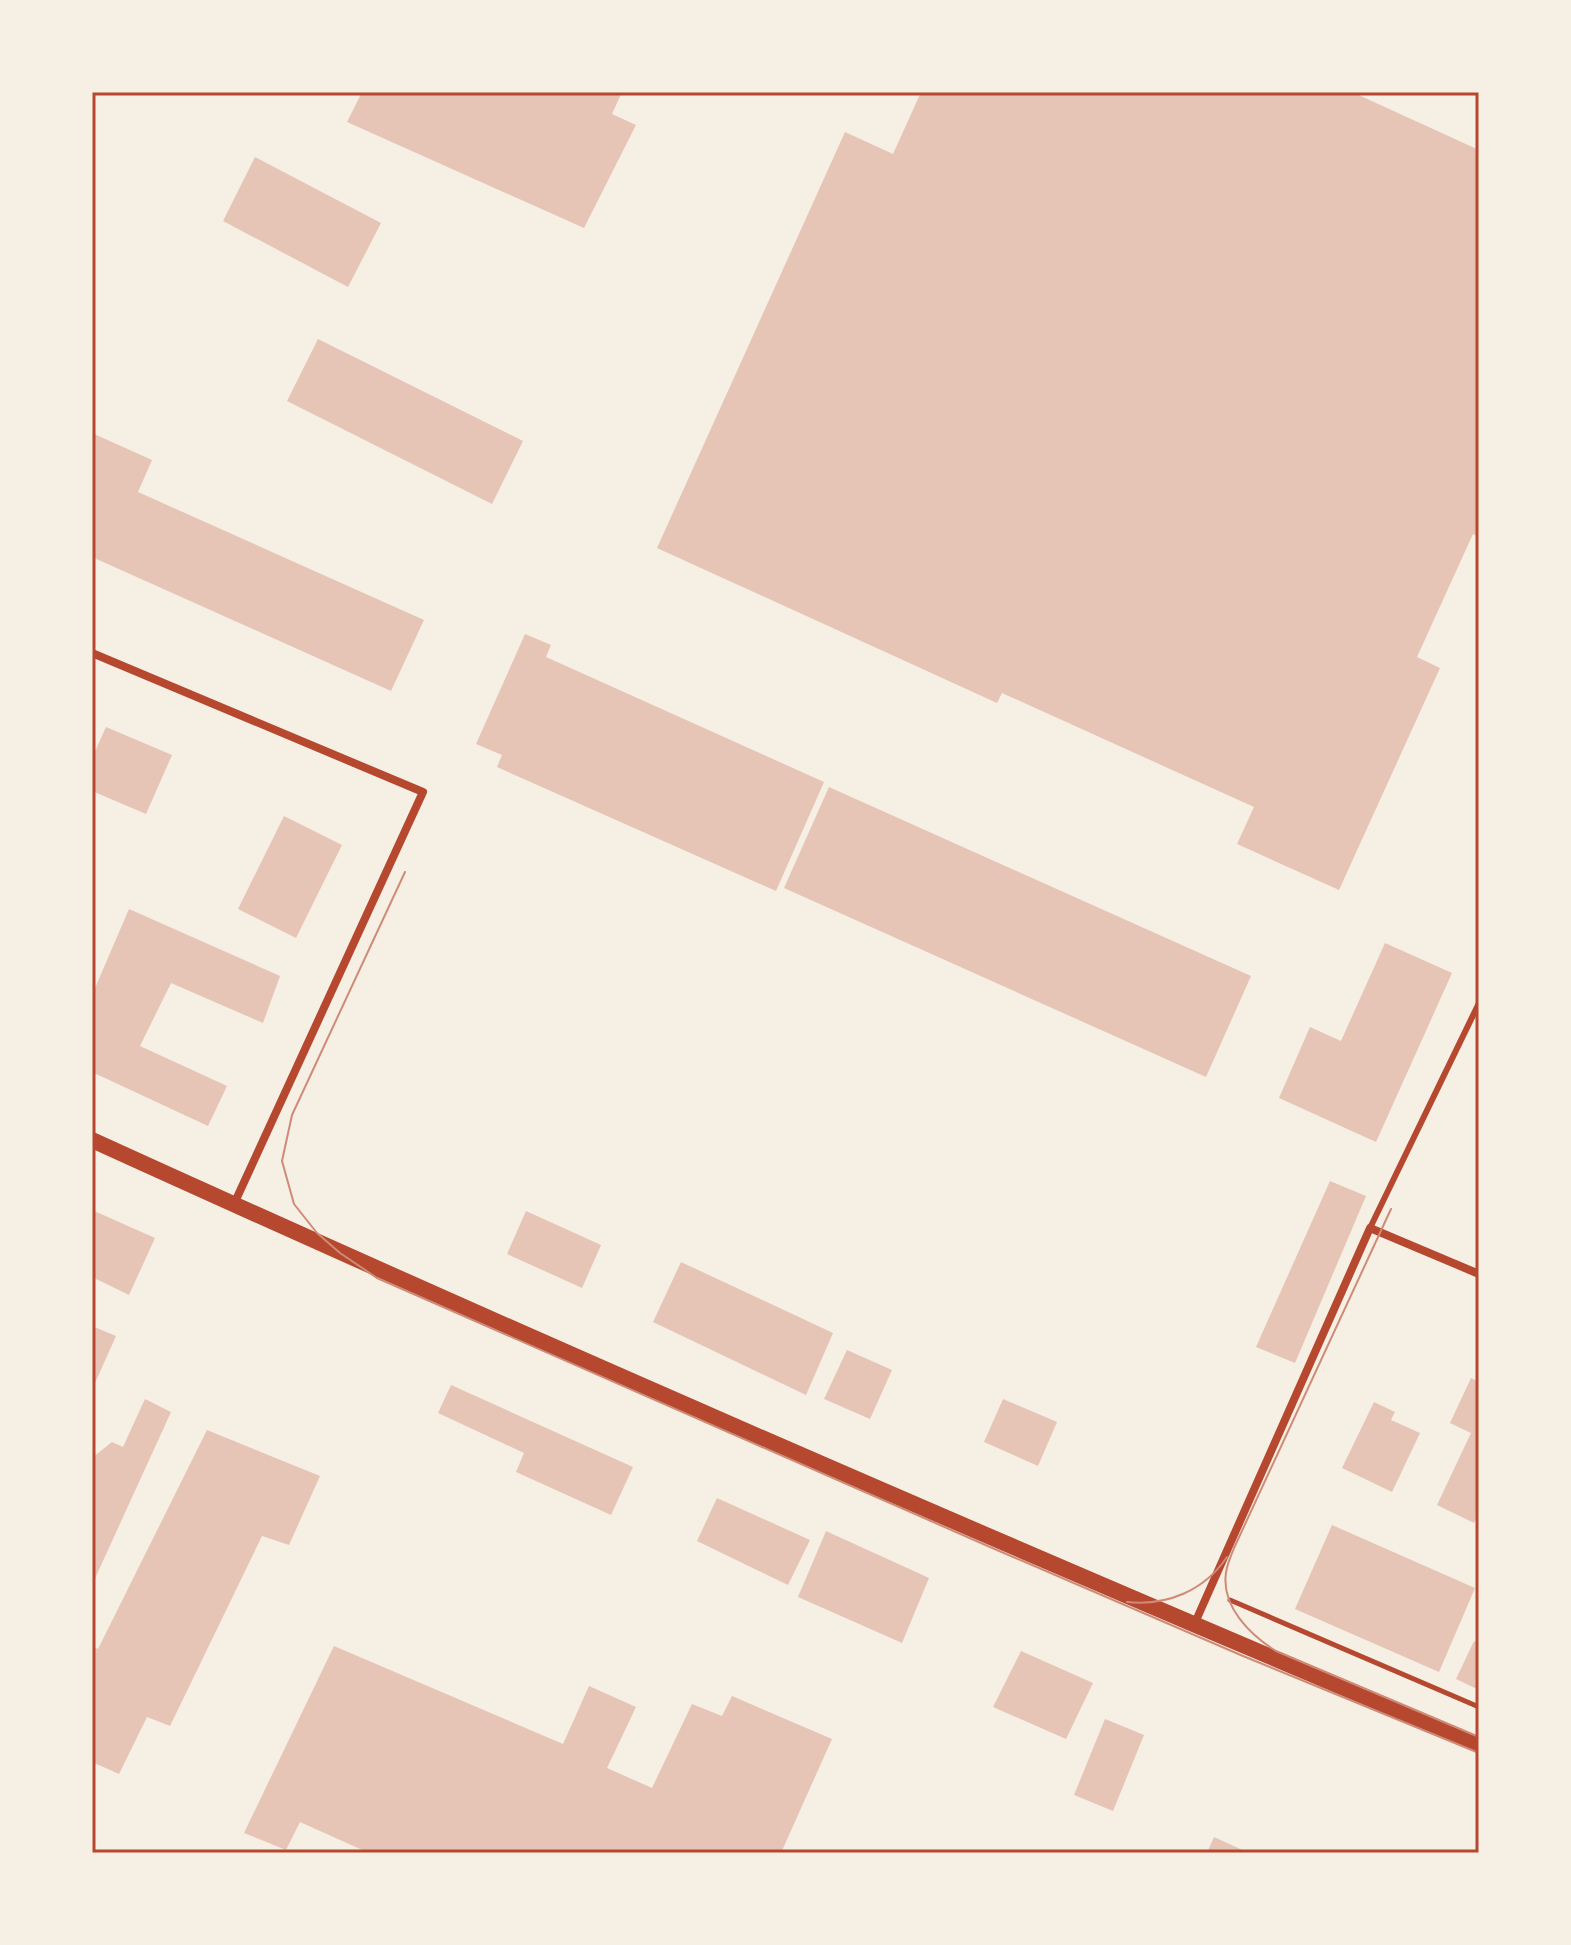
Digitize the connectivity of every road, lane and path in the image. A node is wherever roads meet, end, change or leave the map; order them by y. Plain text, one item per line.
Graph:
1 (92, 653) edge
2 (1479, 1003) edge
3 (92, 1140) edge
4 (233, 1204) junction
5 (1370, 1228) junction
6 (1479, 1274) edge
7 (1209, 1590) junction
8 (1194, 1625) junction
9 (1479, 1707) edge
10 (1479, 1745) edge

1 - 4 street
2 - 5 lane
3 - 4 main road
4 - 8 main road
5 - 6 street
5 - 7 street
7 - 8 street
7 - 9 path
8 - 10 main road

